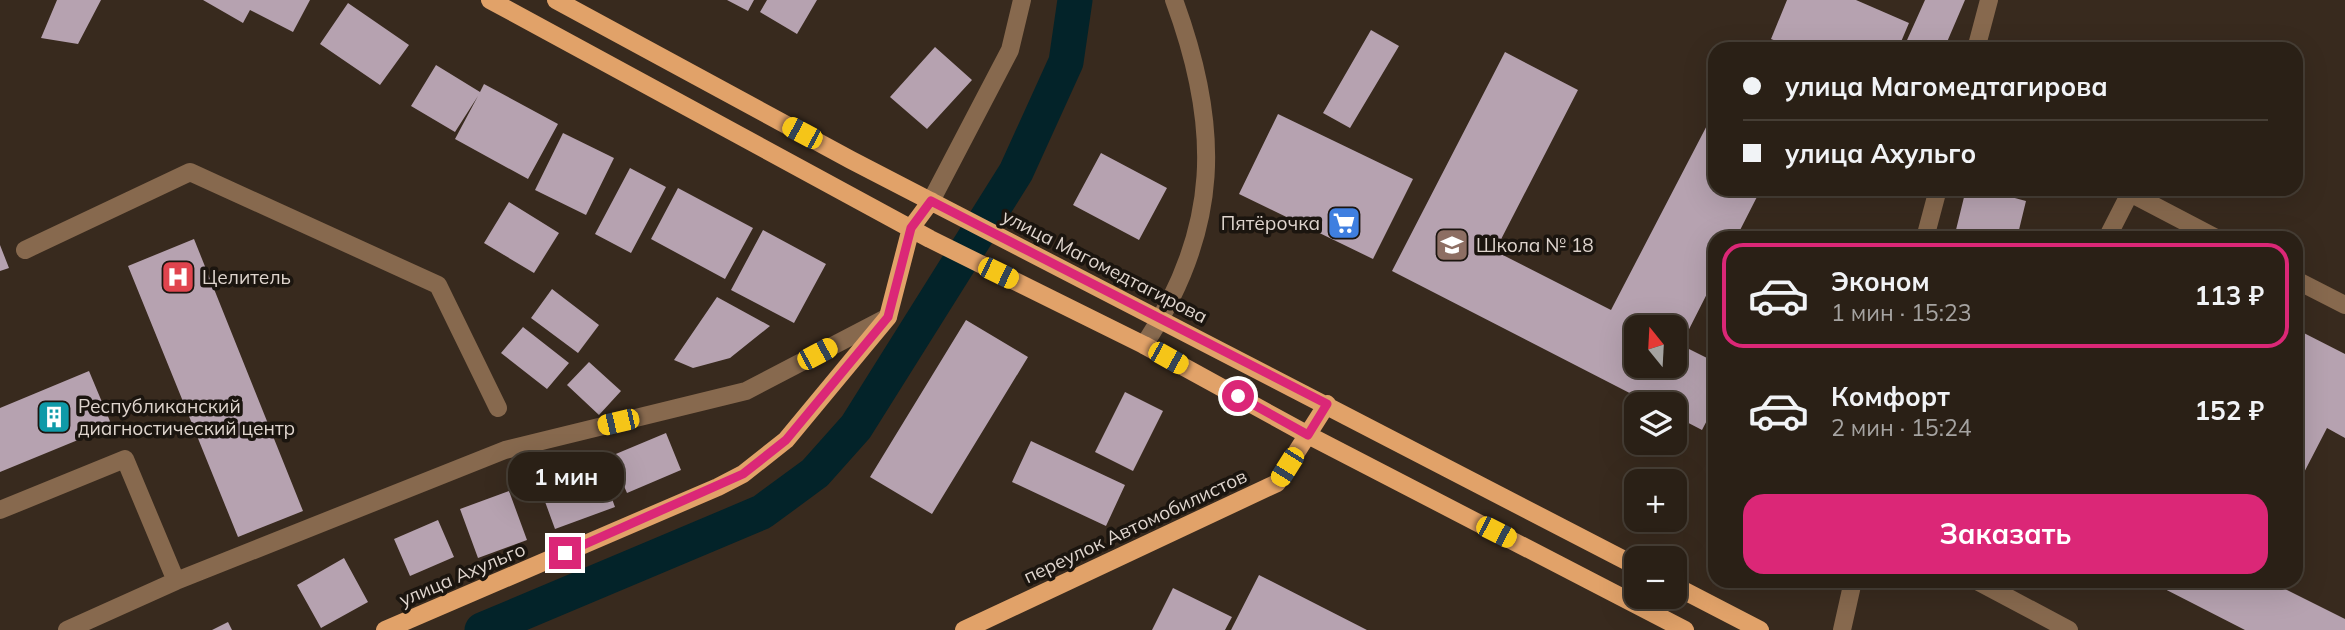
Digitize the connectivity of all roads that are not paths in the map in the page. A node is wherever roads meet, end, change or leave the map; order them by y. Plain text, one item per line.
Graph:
1 (490, 0) edge
2 (556, 0) edge
3 (1022, 0) edge
4 (1174, 0) edge
5 (1989, 0) edge
6 (1978, 42) edge
7 (1936, 196) edge
8 (2128, 196) edge
9 (2136, 196) edge
10 (931, 201) junction
11 (911, 228) junction
12 (1927, 231) edge
13 (2111, 231) edge
14 (2203, 231) edge
15 (25, 250) dead end
16 (2303, 284) edge
17 (2345, 305) edge
18 (888, 317) junction
19 (1162, 318) junction
20 (1144, 345) junction
21 (1327, 404) junction
22 (498, 408) dead end
23 (1308, 435) junction
24 (0, 510) edge
25 (1624, 560) edge
26 (176, 581) junction
27 (1851, 588) edge
28 (1990, 588) edge
29 (1687, 592) edge
30 (67, 630) edge
31 (386, 630) edge
32 (964, 630) edge
33 (1685, 630) edge
34 (1760, 630) edge
35 (1842, 630) edge
36 (2069, 630) edge

1 - 11 main road
2 - 10 main road, улица Магомедтагирова
3 - 10 street
4 - 19 street
5 - 6 street
7 - 12 street
8 - 13 street
9 - 14 street
10 - 11 main road
10 - 19 main road, улица Магомедтагирова
11 - 18 main road
11 - 20 main road
15 - 22 street
16 - 17 street
18 - 26 street
18 - 31 main road, улица Ахульго
19 - 20 street
19 - 21 main road, улица Магомедтагирова
20 - 23 main road
21 - 23 main road, переулок Автомобилистов
21 - 25 main road, улица Магомедтагирова
23 - 32 main road, переулок Автомобилистов
23 - 33 main road
24 - 26 street
26 - 30 street
27 - 35 street
28 - 36 street
29 - 34 main road

